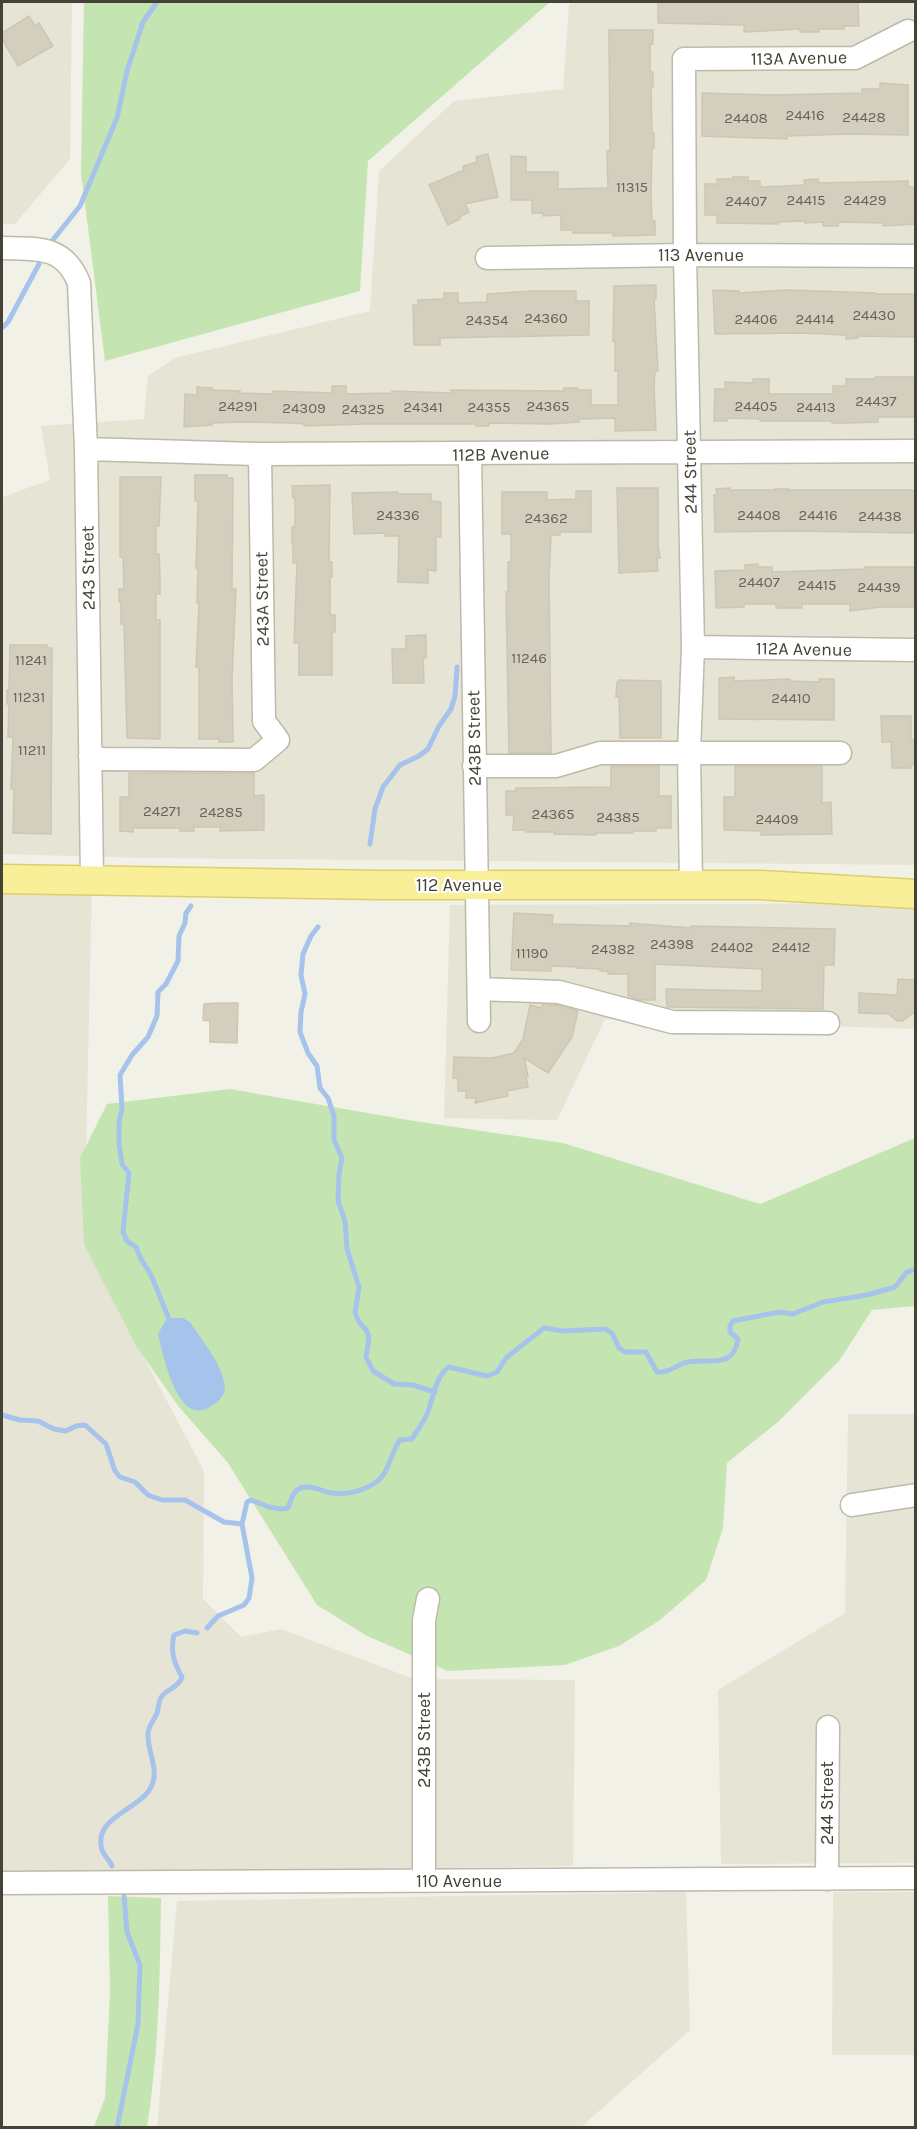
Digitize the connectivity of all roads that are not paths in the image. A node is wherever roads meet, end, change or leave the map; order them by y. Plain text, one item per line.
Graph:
1 (908, 31) dead end
2 (684, 59) joint
3 (2, 248) edge
4 (685, 255) junction
5 (915, 256) edge
6 (487, 258) dead end
7 (86, 449) junction
8 (690, 451) junction
9 (915, 451) edge
10 (260, 454) junction
11 (470, 454) junction
12 (693, 647) junction
13 (915, 650) edge
14 (689, 753) junction
15 (840, 753) dead end
16 (90, 756) junction
17 (474, 766) junction
18 (2, 879) edge
19 (92, 880) junction
20 (691, 884) junction
21 (476, 886) junction
22 (915, 894) edge
23 (479, 989) junction
24 (479, 1021) dead end
25 (828, 1023) dead end
26 (915, 1495) edge
27 (852, 1505) dead end
28 (428, 1599) dead end
29 (828, 1727) dead end
30 (915, 1878) edge
31 (827, 1879) junction
32 (424, 1881) junction
33 (2, 1883) edge

1 - 2 street, 113A Avenue
2 - 4 street, 244 Street
3 - 7 street, 243 Street
4 - 5 street, 113 Avenue
4 - 6 street, 113 Avenue
4 - 8 street, 244 Street
7 - 10 street, 112B Avenue
7 - 16 street, 243 Street
8 - 9 street, 112B Avenue
8 - 11 street, 112B Avenue
8 - 12 street, 244 Street
10 - 11 street, 112B Avenue
10 - 16 street, 243A Street
11 - 17 street, 243B Street
12 - 13 street, 112A Avenue
12 - 14 street, 244 Street
14 - 15 street
14 - 17 street
14 - 20 street, 244 Street
16 - 19 street, 243 Street
17 - 21 street, 243B Street
18 - 19 main road, 112 Avenue
19 - 21 main road, 112 Avenue
20 - 21 main road, 112 Avenue
20 - 22 main road, 112 Avenue
21 - 23 street, 243B Street
23 - 24 street, 243B Street
23 - 25 street
26 - 27 street
28 - 32 street, 243B Street
29 - 31 street, 244 Street
30 - 31 street, 110 Avenue
31 - 32 street, 110 Avenue
32 - 33 street, 110 Avenue

